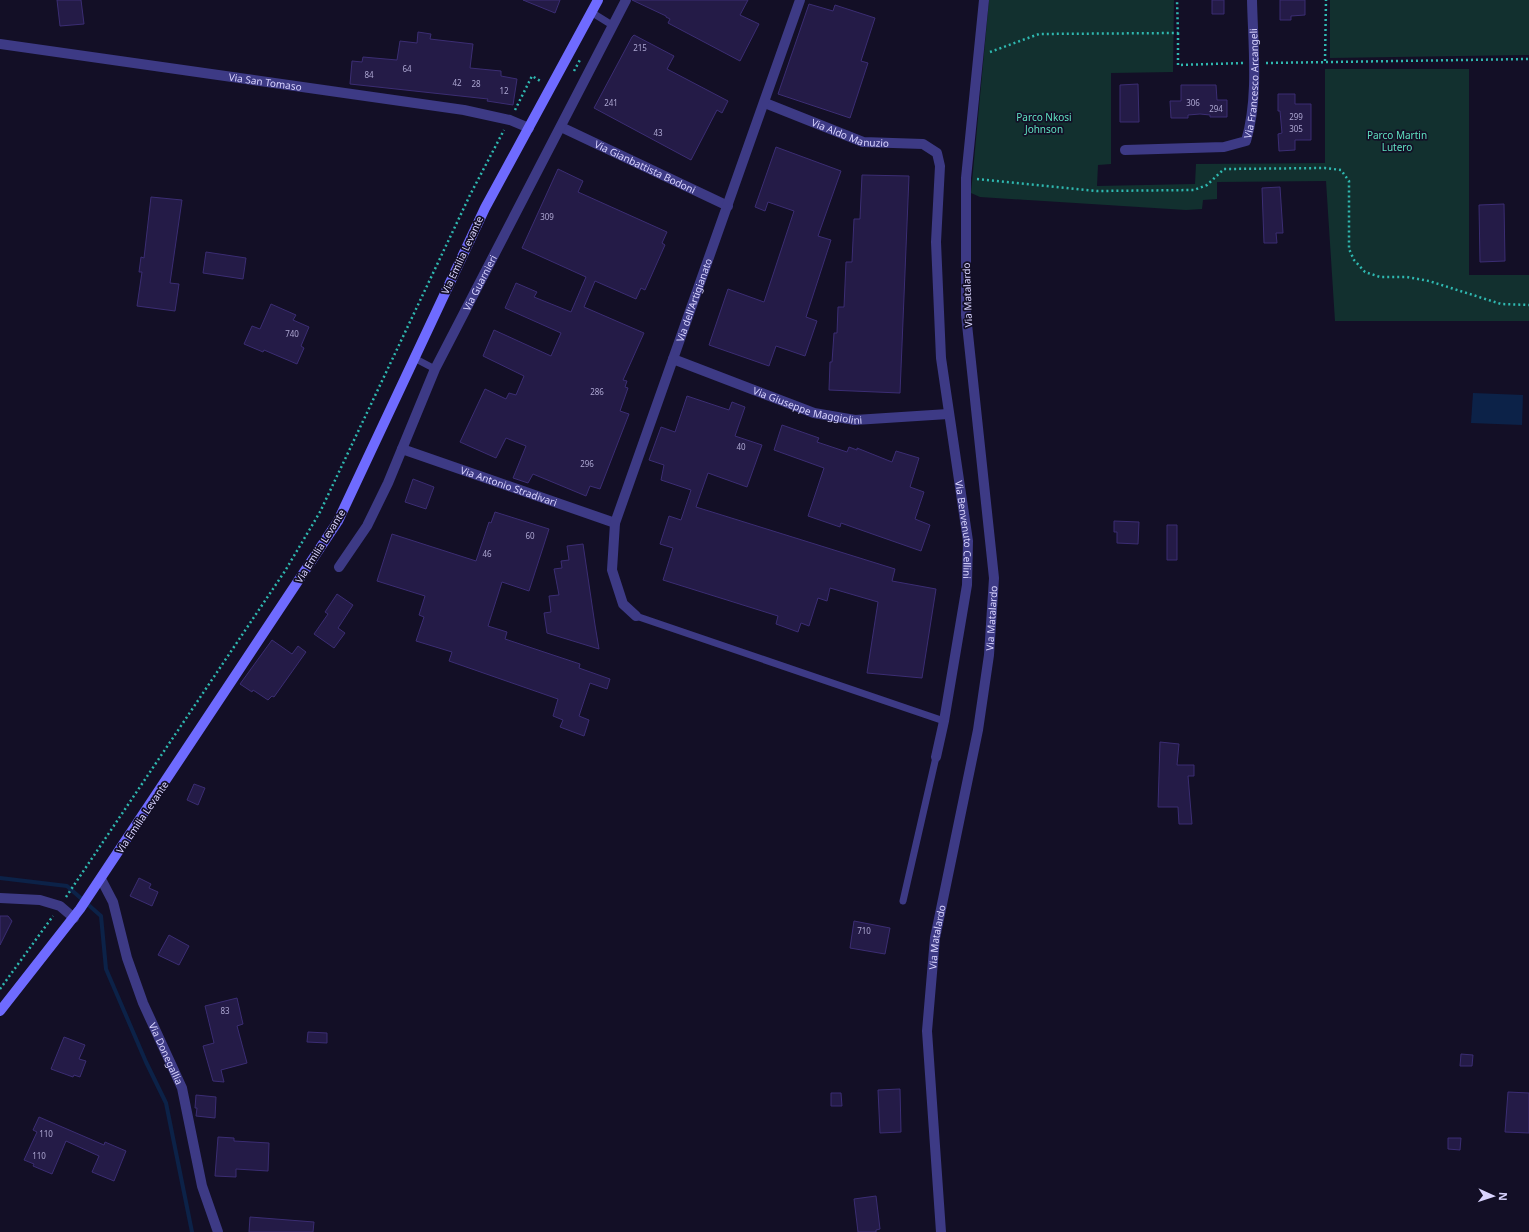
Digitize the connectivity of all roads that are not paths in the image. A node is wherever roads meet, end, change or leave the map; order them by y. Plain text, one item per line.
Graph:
1 (598, 0) edge
2 (626, 0) edge
3 (800, 0) edge
4 (984, 0) edge
5 (1252, 0) edge
6 (591, 12) junction
7 (612, 25) junction
8 (0, 44) edge
9 (764, 103) junction
10 (561, 127) junction
11 (529, 128) junction
12 (1125, 150) dead end
13 (937, 153) joint
14 (728, 206) junction
15 (414, 358) junction
16 (673, 359) junction
17 (435, 369) junction
18 (948, 414) junction
19 (402, 449) junction
20 (615, 523) junction
21 (339, 567) dead end
22 (636, 616) joint
23 (944, 721) junction
24 (936, 757) joint
25 (98, 882) junction
26 (0, 898) edge
27 (903, 900) dead end
28 (74, 918) junction
29 (0, 1011) edge
30 (218, 1232) edge
31 (941, 1232) edge

1 - 6 main road, Via Emilia Levante
2 - 7 street, Via Guarnieri
3 - 9 street, Via dell'Artigianato
4 - 31 street, Via Matalardo
5 - 12 street, Via Francesco Arcangeli
6 - 7 lane
6 - 11 main road, Via Emilia Levante
7 - 10 street, Via Guarnieri
8 - 11 street, Via San Tomaso
9 - 13 street, Via Aldo Manuzio
9 - 14 street, Via dell'Artigianato
10 - 14 street, Via Gianbattista Bodoni
10 - 17 street, Via Guarnieri
11 - 15 main road, Via Emilia Levante
13 - 18 street, Via Benvenuto Cellini
14 - 16 street, Via dell'Artigianato
15 - 17 lane
15 - 25 main road, Via Emilia Levante
16 - 18 street, Via Giuseppe Maggiolini
16 - 20 street, Via dell'Artigianato
17 - 19 street, Via Guarnieri
18 - 23 street, Via Benvenuto Cellini
19 - 20 street, Via Antonio Stradivari
19 - 21 street, Via Guarnieri
20 - 22 street, Via dell'Artigianato
22 - 23 lane
23 - 24 street, Via Benvenuto Cellini
24 - 27 lane, Via Benvenuto Cellini
25 - 28 main road, Via Emilia Levante
25 - 30 street, Via Donegallia
26 - 28 street
28 - 29 main road, Via Emilia Levante

